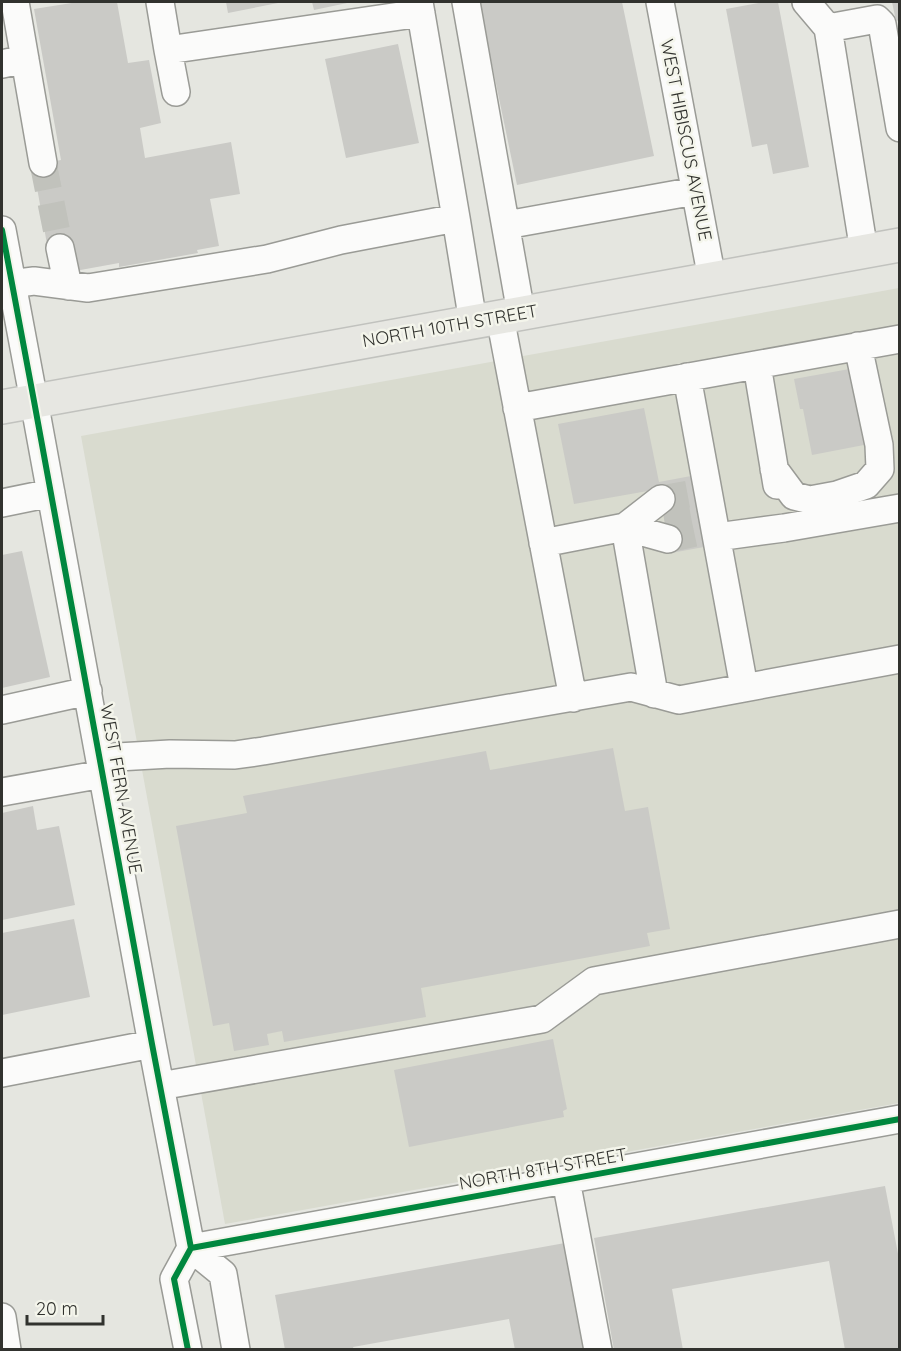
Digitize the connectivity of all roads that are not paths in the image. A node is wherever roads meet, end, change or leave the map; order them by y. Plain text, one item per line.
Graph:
1 (15, 2) edge
2 (160, 2) edge
3 (466, 2) edge
4 (660, 2) edge
5 (806, 2) edge
6 (420, 7) edge
7 (828, 28) junction
8 (168, 50) junction
9 (13, 61) edge
10 (896, 81) edge
11 (176, 92) dead end
12 (900, 128) edge
13 (43, 163) tunnel mouth
14 (696, 191) junction
15 (456, 218) junction
16 (506, 225) junction
17 (2, 230) edge
18 (900, 245) edge
19 (60, 248) tunnel mouth
20 (864, 251) junction
21 (711, 279) junction
22 (7, 284) edge
23 (68, 286) junction
24 (498, 317) junction
25 (900, 339) edge
26 (858, 346) junction
27 (757, 365) junction
28 (687, 377) junction
29 (34, 401) junction
30 (2, 406) edge
31 (517, 408) junction
32 (774, 469) junction
33 (51, 494) junction
34 (2, 502) edge
35 (900, 508) edge
36 (704, 517) junction
37 (625, 527) junction
38 (784, 528) junction
39 (543, 543) junction
40 (900, 659) edge
41 (744, 687) junction
42 (88, 691) junction
43 (654, 694) junction
44 (573, 698) junction
45 (2, 710) edge
46 (101, 766) junction
47 (2, 792) edge
48 (900, 924) edge
49 (152, 1044) junction
50 (2, 1073) edge
51 (160, 1086) junction
52 (900, 1119) edge
53 (566, 1180) junction
54 (191, 1248) junction
55 (2, 1317) edge
56 (7, 1350) edge
57 (188, 1350) edge
58 (236, 1350) edge
59 (598, 1350) edge

1 - 9 street
2 - 8 street
3 - 16 street
4 - 14 street, WEST HIBISCUS AVENUE
5 - 7 street
6 - 8 street
6 - 15 street
7 - 10 street
7 - 20 street
8 - 11 street
9 - 13 street
10 - 12 street
14 - 16 street
14 - 21 street, WEST HIBISCUS AVENUE
15 - 23 street
15 - 24 street
16 - 24 street
17 - 22 street, WEST FERN AVENUE
18 - 20 main road, NORTH 10TH STREET
19 - 23 street
20 - 21 main road, NORTH 10TH STREET
21 - 24 main road, NORTH 10TH STREET
22 - 23 street
22 - 29 street, WEST FERN AVENUE
24 - 29 main road, NORTH 10TH STREET
24 - 31 street
25 - 26 street
26 - 27 street
26 - 32 street
27 - 28 street
27 - 32 street
28 - 31 street
28 - 36 street
29 - 30 main road, NORTH 10TH STREET
29 - 33 street, WEST FERN AVENUE
31 - 39 street
32 - 38 street
33 - 34 street
33 - 42 street, WEST FERN AVENUE
35 - 38 street
36 - 38 street
36 - 41 street
37 - 37 street
37 - 39 street
37 - 43 street
39 - 44 street
40 - 41 street
41 - 43 street
42 - 45 street
42 - 46 street, WEST FERN AVENUE
43 - 44 street
44 - 46 street
46 - 47 street
46 - 49 street, WEST FERN AVENUE
48 - 51 street
49 - 50 street
49 - 51 street, WEST FERN AVENUE
51 - 54 street, WEST FERN AVENUE
52 - 53 street, NORTH 8TH STREET
53 - 54 street, NORTH 8TH STREET
53 - 59 street
54 - 57 street
54 - 58 street
55 - 56 street

